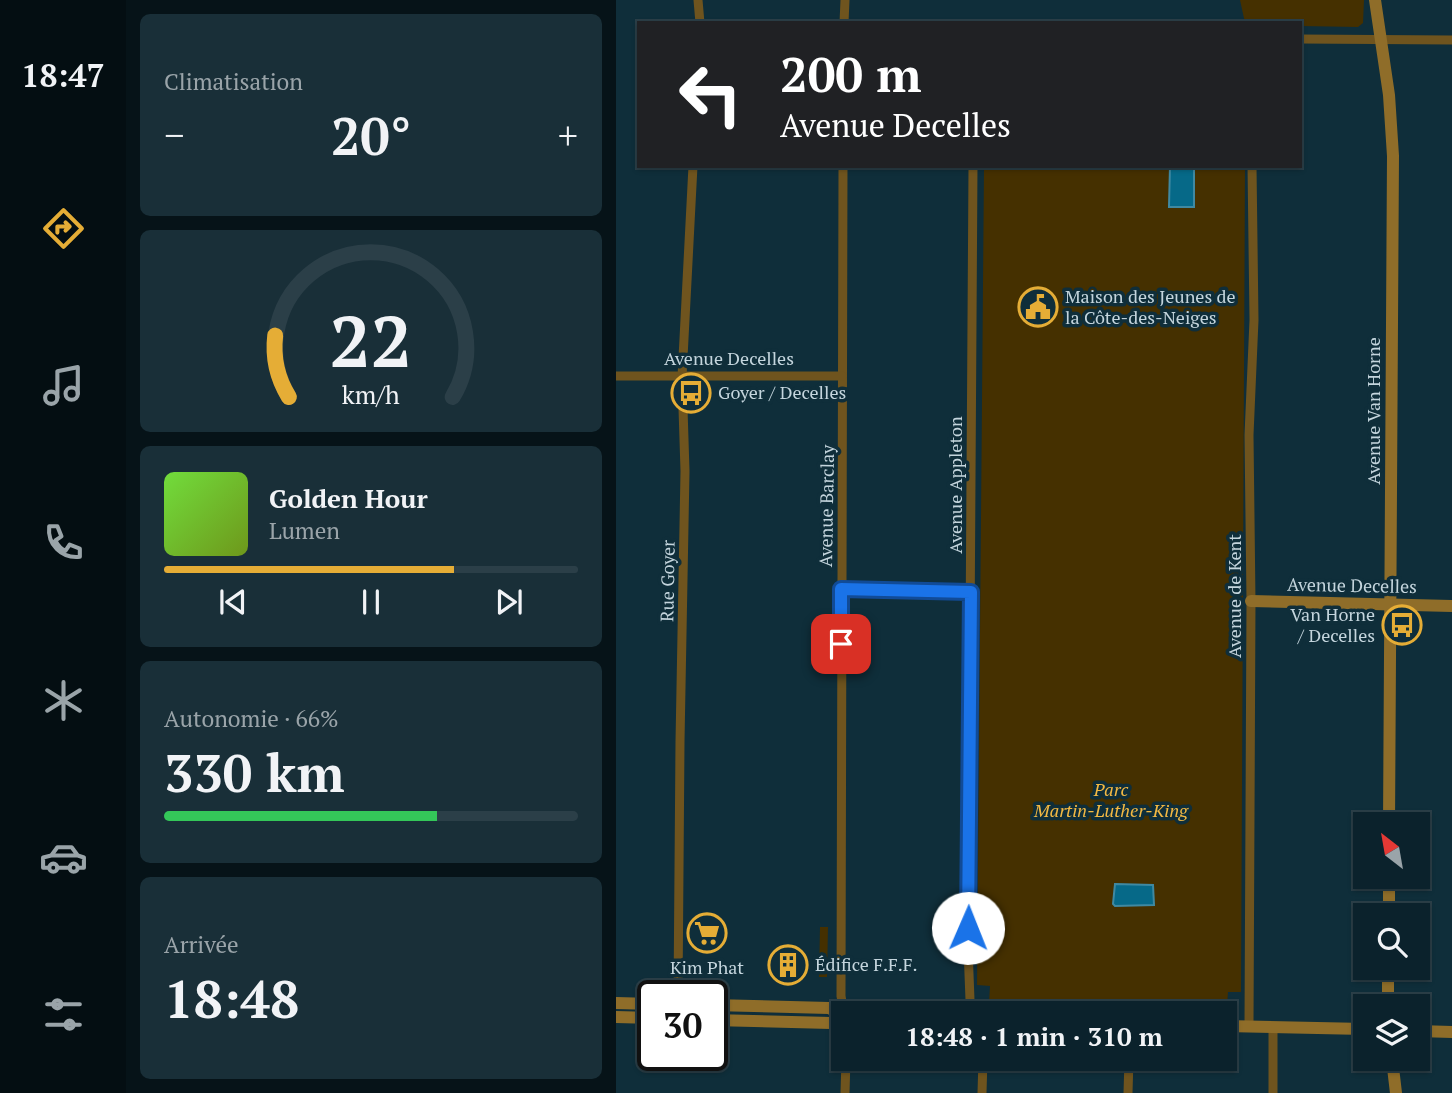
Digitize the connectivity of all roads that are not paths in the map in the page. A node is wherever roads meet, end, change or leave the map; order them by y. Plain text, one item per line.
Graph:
1 (698, 0) edge
2 (845, 0) edge
3 (1375, 0) edge
4 (700, 21) edge
5 (844, 21) edge
6 (1302, 39) edge
7 (1381, 39) junction
8 (1452, 40) edge
9 (693, 168) edge
10 (843, 168) edge
11 (973, 168) edge
12 (1252, 168) edge
13 (616, 376) edge
14 (842, 376) junction
15 (682, 377) junction
16 (841, 589) junction
17 (971, 592) junction
18 (1251, 601) junction
19 (1391, 604) junction
20 (1452, 606) edge
21 (1389, 812) edge
22 (678, 980) edge
23 (842, 1001) edge
24 (970, 1001) edge
25 (616, 1003) edge
26 (637, 1004) edge
27 (728, 1005) edge
28 (831, 1009) edge
29 (616, 1017) edge
30 (637, 1018) edge
31 (728, 1020) edge
32 (831, 1023) edge
33 (1237, 1026) edge
34 (1249, 1026) junction
35 (1273, 1027) junction
36 (1353, 1029) edge
37 (1430, 1031) edge
38 (1452, 1032) edge
39 (846, 1071) edge
40 (983, 1071) edge
41 (1129, 1071) edge
42 (1393, 1071) edge
43 (845, 1093) edge
44 (982, 1093) edge
45 (1128, 1093) edge
46 (1273, 1093) edge
47 (1396, 1093) edge

1 - 4 street
2 - 5 street
3 - 7 main road, Avenue Van Horne
6 - 7 street
7 - 8 street
7 - 19 main road, Avenue Van Horne
9 - 15 street, Rue Goyer
10 - 14 street, Avenue Barclay
11 - 17 street, Avenue Appleton
12 - 18 street, Avenue de Kent
13 - 15 street, Avenue Decelles
14 - 15 street, Avenue Decelles
14 - 16 street, Avenue Barclay
15 - 22 street, Rue Goyer
16 - 17 street
16 - 23 street, Avenue Barclay
17 - 24 street, Avenue Appleton
18 - 19 main road, Avenue Decelles
18 - 34 street, Avenue de Kent
19 - 20 main road, Avenue Decelles
19 - 21 main road, Avenue Van Horne
25 - 26 main road
27 - 28 main road
29 - 30 main road
31 - 32 main road
33 - 34 main road
34 - 35 main road
35 - 36 main road
35 - 46 street
37 - 38 main road
39 - 43 street
40 - 44 street
41 - 45 street
42 - 47 main road

